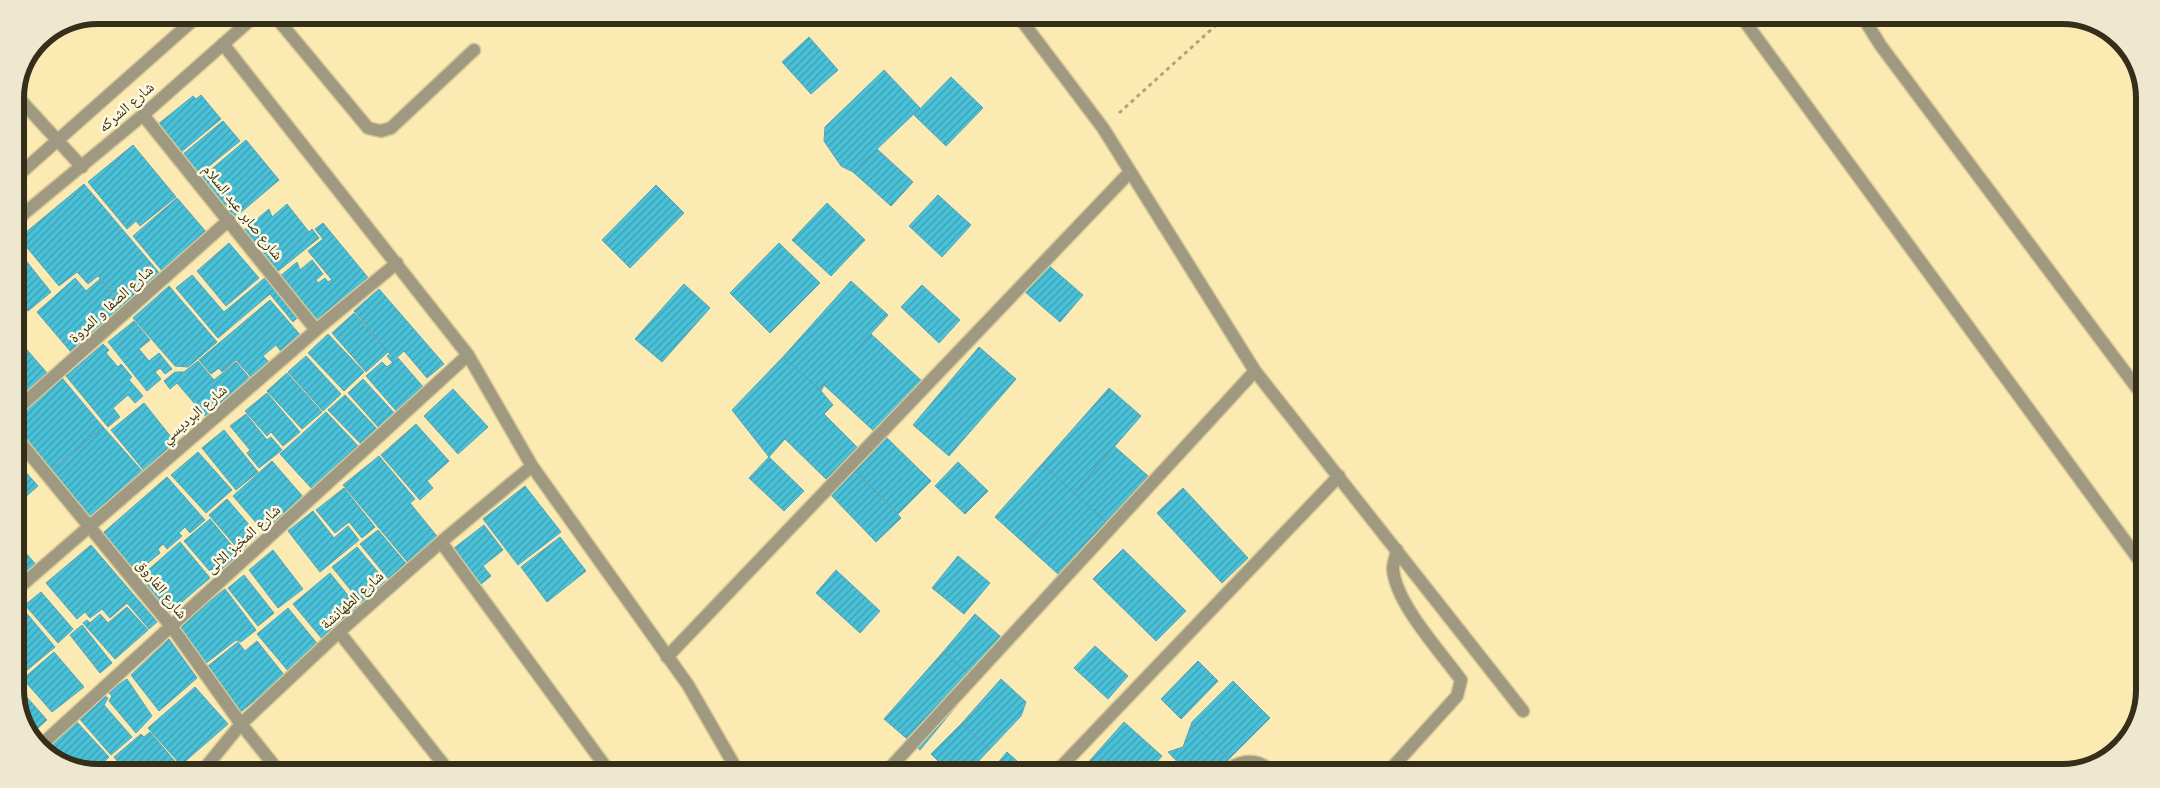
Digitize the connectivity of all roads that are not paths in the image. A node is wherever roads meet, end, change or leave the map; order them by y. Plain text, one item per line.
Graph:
1 (189, 24) edge
2 (246, 24) edge
3 (281, 24) edge
4 (1024, 24) edge
5 (1747, 24) edge
6 (1867, 24) edge
7 (223, 44) junction
8 (474, 50) dead end
9 (24, 104) edge
10 (143, 115) junction
11 (58, 141) junction
12 (82, 167) junction
13 (24, 170) edge
14 (1130, 172) junction
15 (24, 213) edge
16 (229, 220) junction
17 (397, 263) junction
18 (316, 330) junction
19 (468, 355) junction
20 (1255, 371) junction
21 (2136, 387) edge
22 (24, 403) edge
23 (24, 447) edge
24 (532, 466) junction
25 (1338, 476) junction
26 (89, 526) junction
27 (441, 542) junction
28 (1397, 550) junction
29 (2136, 556) edge
30 (24, 583) edge
31 (172, 626) junction
32 (339, 632) junction
33 (667, 657) junction
34 (1523, 711) dead end
35 (241, 724) junction
36 (45, 742) edge
37 (208, 764) edge
38 (272, 764) edge
39 (443, 764) edge
40 (604, 764) edge
41 (734, 764) edge
42 (894, 764) edge
43 (1064, 764) edge
44 (1237, 764) edge
45 (1262, 764) edge
46 (1396, 764) edge

1 - 11 street, شارع الشركه
2 - 7 street, شارع الشركه
3 - 8 street
4 - 14 street
5 - 29 street
6 - 21 street
7 - 10 street, شارع الشركه
7 - 17 street
9 - 11 street
10 - 12 street, شارع الشركه
10 - 16 street, شارع صابر عبد السلام
11 - 12 street
11 - 13 street, شارع الشركه
12 - 15 street, شارع الشركه
14 - 20 street
14 - 33 street
16 - 18 street, شارع صابر عبد السلام
16 - 22 street, شارع الصفا و المروة
17 - 18 street, شارع البرديسي
17 - 19 street
18 - 26 street, شارع البرديسي
19 - 24 street
19 - 31 street, شارع المخبز الالى
20 - 25 street
20 - 42 street
23 - 26 street, شارع الفاروق
24 - 27 street, شارع الطهانشة
24 - 33 street
25 - 28 street
25 - 43 street
26 - 30 street, شارع البرديسي
26 - 31 street, شارع الفاروق
27 - 32 street, شارع الطهانشة
27 - 40 street
28 - 34 street
28 - 46 street
31 - 35 street, شارع الفاروق
31 - 36 street, شارع المخبز الالى
32 - 35 street, شارع الطهانشة
32 - 39 street
33 - 41 street
35 - 37 street, شارع الطهانشة
35 - 38 street, شارع الفاروق
44 - 45 street

